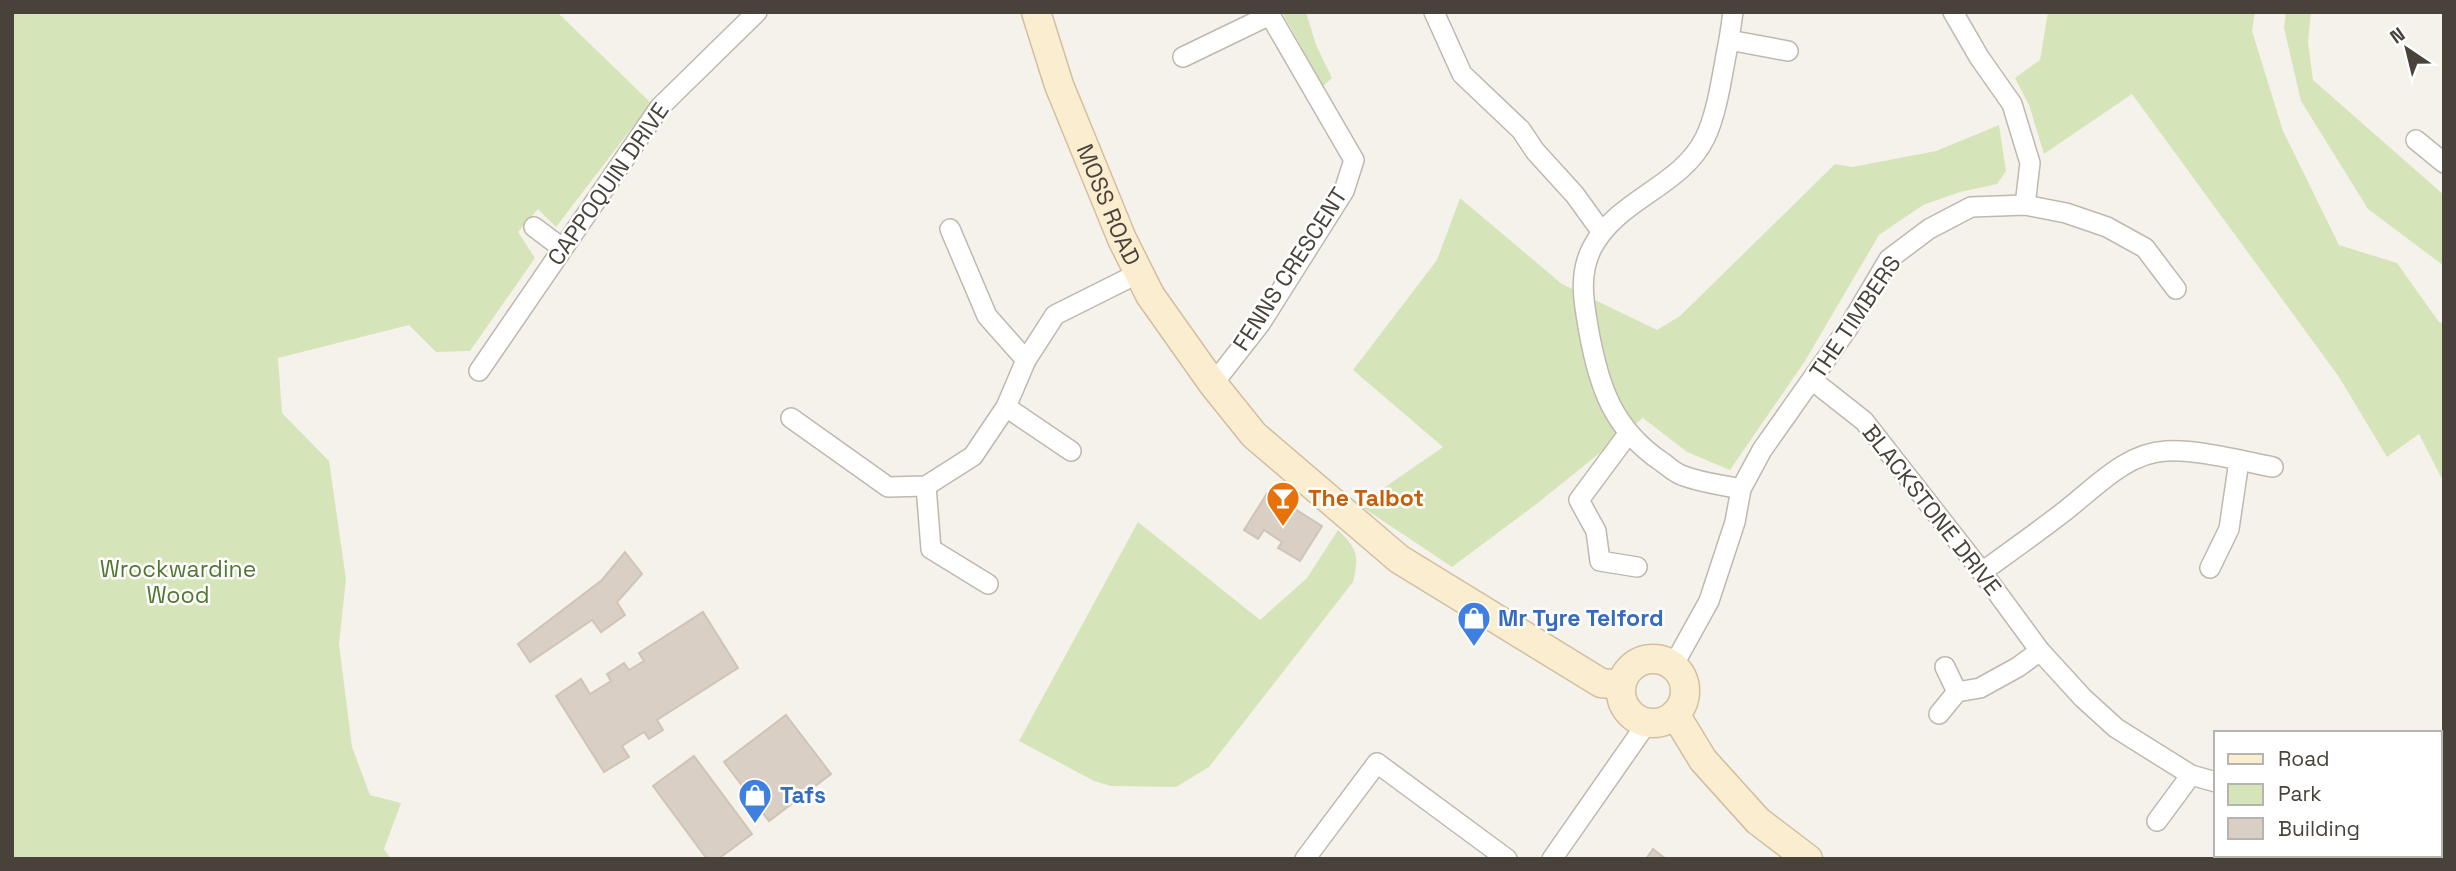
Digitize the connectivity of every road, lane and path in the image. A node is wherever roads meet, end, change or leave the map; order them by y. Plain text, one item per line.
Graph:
1 (757, 12) edge
2 (1036, 12) edge
3 (1434, 12) edge
4 (1734, 12) edge
5 (1953, 12) edge
6 (1730, 40) junction
7 (1788, 51) dead end
8 (1183, 57) dead end
9 (2416, 140) dead end
10 (2444, 163) edge
11 (2025, 205) junction
12 (534, 227) dead end
13 (950, 229) dead end
14 (1601, 231) junction
15 (562, 248) junction
16 (1139, 273) junction
17 (2176, 289) dead end
18 (1026, 360) junction
19 (479, 371) dead end
20 (1812, 380) junction
21 (1213, 384) junction
22 (1006, 407) junction
23 (791, 418) dead end
24 (1628, 434) junction
25 (1071, 451) dead end
26 (2239, 461) junction
27 (2273, 467) dead end
28 (926, 486) junction
29 (1741, 489) junction
30 (1637, 567) dead end
31 (2210, 568) dead end
32 (1982, 572) junction
33 (988, 584) dead end
34 (2040, 651) junction
35 (1673, 666) junction
36 (1945, 667) dead end
37 (1621, 685) junction
38 (1957, 692) junction
39 (1675, 714) junction
40 (1938, 714) dead end
41 (1647, 723) junction
42 (2191, 775) junction
43 (2214, 781) edge
44 (2157, 821) dead end
45 (1305, 859) edge
46 (1507, 859) edge
47 (1552, 859) edge
48 (1808, 859) edge

1 - 15 street, CAPPOQUIN DRIVE
2 - 16 street, MOSS ROAD
3 - 14 street
4 - 6 street
5 - 11 street
6 - 7 street
6 - 14 street
8 - 21 street, FENNS CRESCENT
9 - 10 street
11 - 17 street, THE TIMBERS
11 - 20 street, THE TIMBERS
12 - 15 street
13 - 18 street
14 - 24 street
15 - 19 street, CAPPOQUIN DRIVE
16 - 18 street
16 - 21 street, MOSS ROAD
18 - 22 street
20 - 29 street, THE TIMBERS
20 - 32 street, BLACKSTONE DRIVE
21 - 37 street, MOSS ROAD
22 - 25 street
22 - 28 street
23 - 28 street
24 - 29 street
24 - 30 street
26 - 27 street
26 - 31 street
26 - 32 street
28 - 33 street
29 - 35 street, THE TIMBERS
32 - 34 street, BLACKSTONE DRIVE
34 - 38 street
34 - 42 street, BLACKSTONE DRIVE
35 - 37 street
35 - 39 street
36 - 38 street
37 - 41 street
38 - 40 street
39 - 41 street
39 - 48 street
41 - 47 street
42 - 43 street, BLACKSTONE DRIVE
42 - 44 street
45 - 46 street

